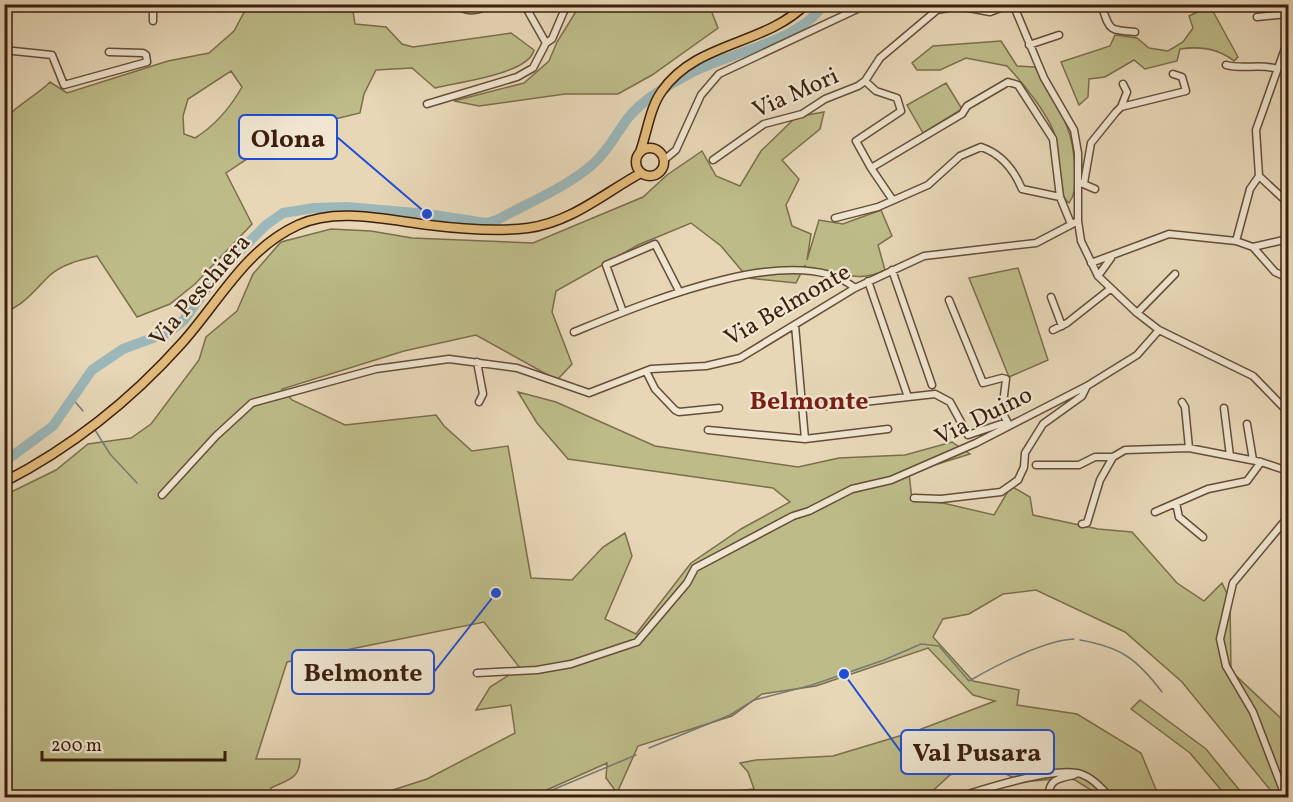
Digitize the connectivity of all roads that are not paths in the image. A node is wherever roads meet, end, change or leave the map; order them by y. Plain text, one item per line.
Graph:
1 (14, 4) edge
2 (153, 4) edge
3 (458, 4) edge
4 (494, 4) edge
5 (524, 4) edge
6 (567, 4) edge
7 (806, 4) edge
8 (868, 4) edge
9 (1012, 4) edge
10 (1101, 4) edge
11 (4, 8) edge
12 (1288, 15) edge
13 (1257, 17) dead end
14 (153, 21) dead end
15 (1136, 32) dead end
16 (1059, 35) dead end
17 (1288, 40) edge
18 (546, 43) junction
19 (1029, 45) junction
20 (4, 50) edge
21 (109, 52) dead end
22 (1226, 66) dead end
23 (1277, 69) junction
24 (1173, 74) dead end
25 (865, 81) junction
26 (1123, 84) dead end
27 (427, 104) dead end
28 (1121, 107) junction
29 (647, 129) junction
30 (640, 152) junction
31 (664, 154) junction
32 (713, 160) dead end
33 (636, 164) junction
34 (871, 168) junction
35 (641, 173) junction
36 (1259, 176) junction
37 (628, 180) junction
38 (1081, 183) junction
39 (1095, 189) dead end
40 (1060, 197) junction
41 (892, 199) junction
42 (1288, 203) edge
43 (835, 218) dead end
44 (1078, 221) junction
45 (1071, 224) junction
46 (1288, 239) edge
47 (1236, 241) junction
48 (1252, 247) junction
49 (1114, 256) junction
50 (1091, 263) junction
51 (892, 270) junction
52 (1174, 274) dead end
53 (1098, 276) junction
54 (1288, 278) edge
55 (868, 281) junction
56 (855, 288) junction
57 (1110, 289) junction
58 (679, 291) junction
59 (1051, 297) dead end
60 (949, 300) dead end
61 (623, 312) junction
62 (1137, 313) junction
63 (795, 325) junction
64 (1062, 326) junction
65 (1053, 330) dead end
66 (1159, 330) junction
67 (574, 332) dead end
68 (1144, 349) junction
69 (477, 362) junction
70 (1123, 368) dead end
71 (646, 371) junction
72 (932, 385) dead end
73 (1087, 386) junction
74 (908, 397) junction
75 (801, 398) junction
76 (479, 402) dead end
77 (1182, 402) dead end
78 (719, 408) dead end
79 (1224, 408) dead end
80 (1288, 412) edge
81 (1008, 424) junction
82 (1247, 424) dead end
83 (888, 429) dead end
84 (708, 430) dead end
85 (806, 439) junction
86 (1189, 448) junction
87 (1230, 456) junction
88 (1113, 457) junction
89 (1252, 460) junction
90 (1261, 462) junction
91 (1036, 465) dead end
92 (1288, 471) edge
93 (4, 482) edge
94 (162, 495) dead end
95 (914, 498) dead end
96 (1176, 503) junction
97 (1155, 512) dead end
98 (1288, 519) edge
99 (1082, 524) dead end
100 (1203, 537) dead end
101 (1288, 589) edge
102 (1288, 630) edge
103 (477, 673) dead end
104 (1080, 773) junction
105 (956, 798) edge
106 (1048, 798) edge
107 (1110, 798) edge
108 (1286, 798) edge

1 - 11 street
2 - 14 street
3 - 4 street
5 - 18 street
6 - 18 street
7 - 29 main road
8 - 31 street, Via Peschiera
9 - 19 street
9 - 25 street, Via Mori
10 - 15 street
12 - 13 street
16 - 19 street
17 - 23 street
18 - 27 street
19 - 38 street
20 - 21 street
22 - 23 street
23 - 36 street
24 - 28 street
25 - 32 street, Via Mori
25 - 34 street, Via Mori
26 - 28 street
28 - 38 street
29 - 30 main road
29 - 31 main road
30 - 31 main road
30 - 33 main road
31 - 35 main road, Via Peschiera
33 - 35 main road
33 - 37 main road
34 - 40 street
34 - 41 street, Via Mori
35 - 37 main road, Via Peschiera
36 - 42 street
36 - 47 street
37 - 93 main road, Via Peschiera
38 - 39 street
38 - 44 street
40 - 41 street
40 - 45 street
41 - 43 street
44 - 45 street, Via Belmonte
44 - 50 street
45 - 51 street, Via Belmonte
46 - 48 street
47 - 48 street
47 - 49 street
48 - 54 street
49 - 50 street
49 - 53 street
50 - 53 street
51 - 55 street, Via Belmonte
51 - 72 street
52 - 62 street
53 - 57 street
55 - 56 street, Via Belmonte
55 - 74 street
56 - 58 street
56 - 63 street, Via Belmonte
57 - 62 street
57 - 64 street
58 - 61 street
58 - 61 street
59 - 64 street
60 - 81 street
61 - 67 street
62 - 66 street
63 - 71 street, Via Belmonte
63 - 75 street
64 - 65 street
66 - 68 street, Via Duino
66 - 80 street
68 - 70 street
68 - 73 street, Via Duino
69 - 71 street, Via Belmonte
69 - 76 street
69 - 94 street, Via Belmonte
71 - 78 street
73 - 81 street, Via Duino
73 - 95 street
74 - 75 street
74 - 81 street
75 - 85 street
77 - 86 street
79 - 87 street
81 - 103 street, Via Duino
82 - 89 street
83 - 85 street
84 - 85 street
86 - 87 street
86 - 88 street
87 - 89 street
88 - 91 street
88 - 99 street
89 - 90 street
90 - 92 street
90 - 96 street
96 - 97 street
96 - 100 street
98 - 108 street
101 - 102 street
104 - 105 street
104 - 106 street
104 - 107 street

